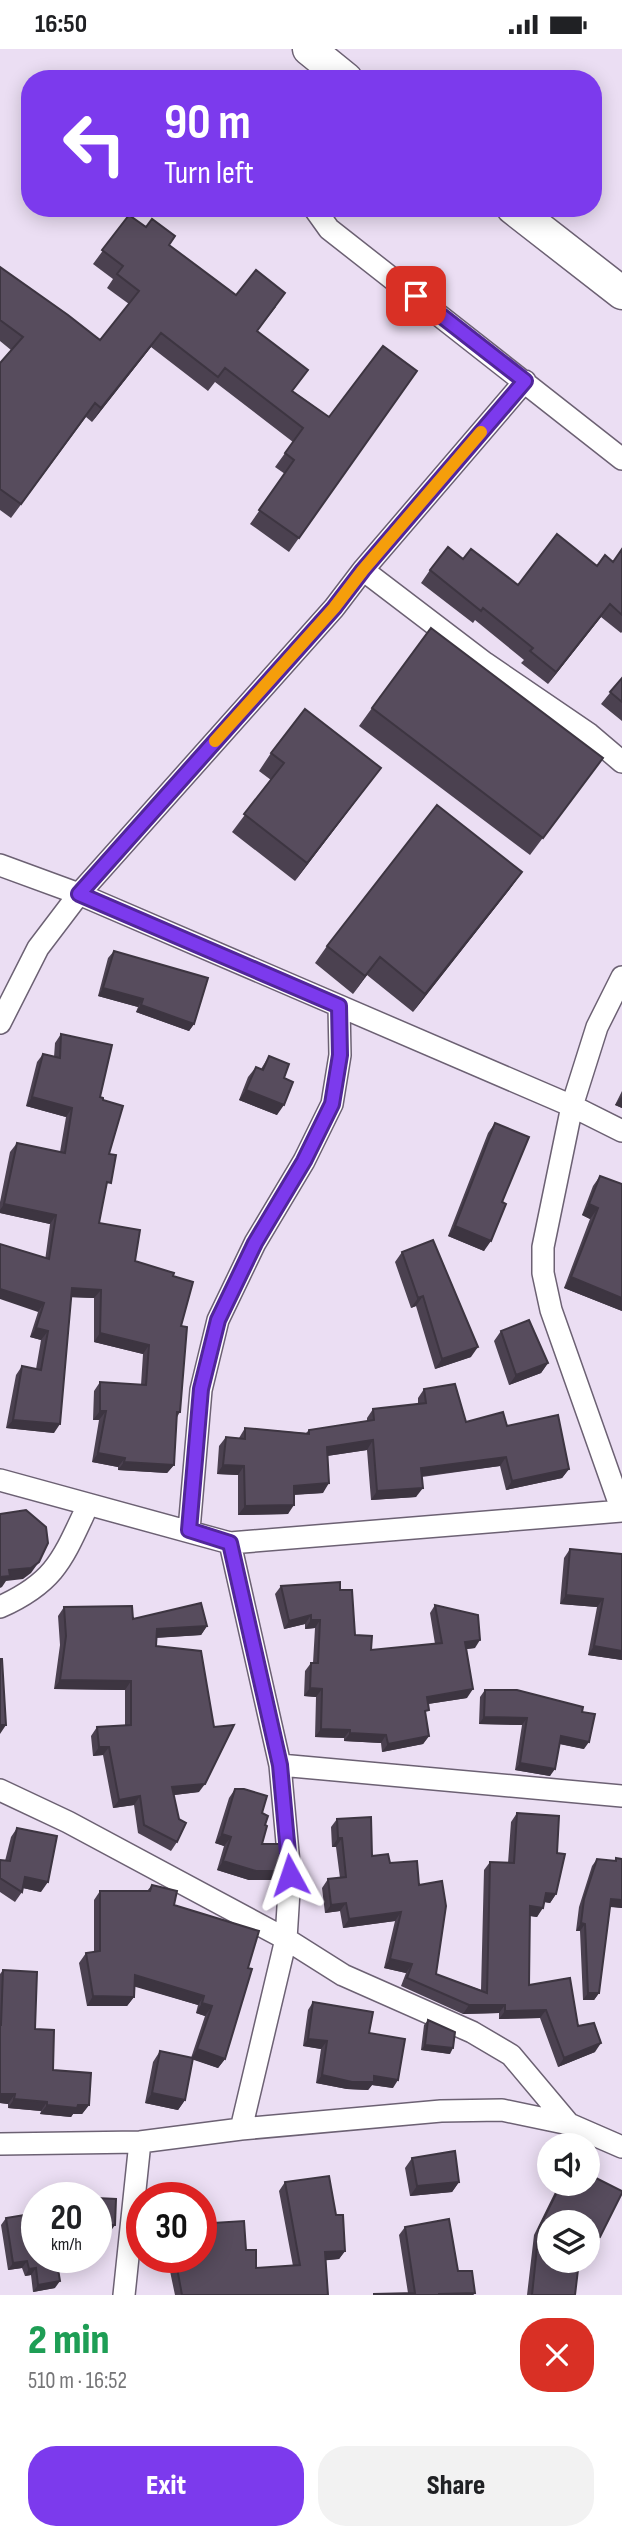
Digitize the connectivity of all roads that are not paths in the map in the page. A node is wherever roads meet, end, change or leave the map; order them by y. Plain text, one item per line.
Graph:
1 (320, 217) edge
2 (525, 217) edge
3 (622, 293) edge
4 (525, 381) junction
5 (622, 459) edge
6 (363, 570) junction
7 (622, 762) edge
8 (0, 865) edge
9 (79, 894) junction
10 (622, 977) edge
11 (339, 1006) junction
12 (0, 1023) edge
13 (572, 1106) junction
14 (622, 1131) edge
15 (0, 1480) edge
16 (88, 1505) junction
17 (622, 1511) edge
18 (189, 1530) junction
19 (230, 1543) junction
20 (0, 1607) edge
21 (280, 1765) junction
22 (0, 1790) edge
23 (622, 1796) edge
24 (286, 1939) junction
25 (569, 2124) junction
26 (241, 2129) junction
27 (140, 2142) junction
28 (0, 2144) edge
29 (622, 2147) edge
30 (124, 2295) edge

1 - 4 street
2 - 3 main road
4 - 5 street
4 - 6 street
6 - 7 street
6 - 9 street
8 - 9 street
9 - 11 street
9 - 12 street
10 - 13 street
11 - 13 street
11 - 18 street
13 - 14 street
13 - 17 street
15 - 16 street
16 - 18 street
16 - 20 street
17 - 19 street
18 - 19 street
19 - 21 street
21 - 23 street
21 - 24 street
22 - 24 street
24 - 25 street
24 - 26 street
25 - 26 street
25 - 29 street
26 - 27 street
27 - 28 street
27 - 30 street

